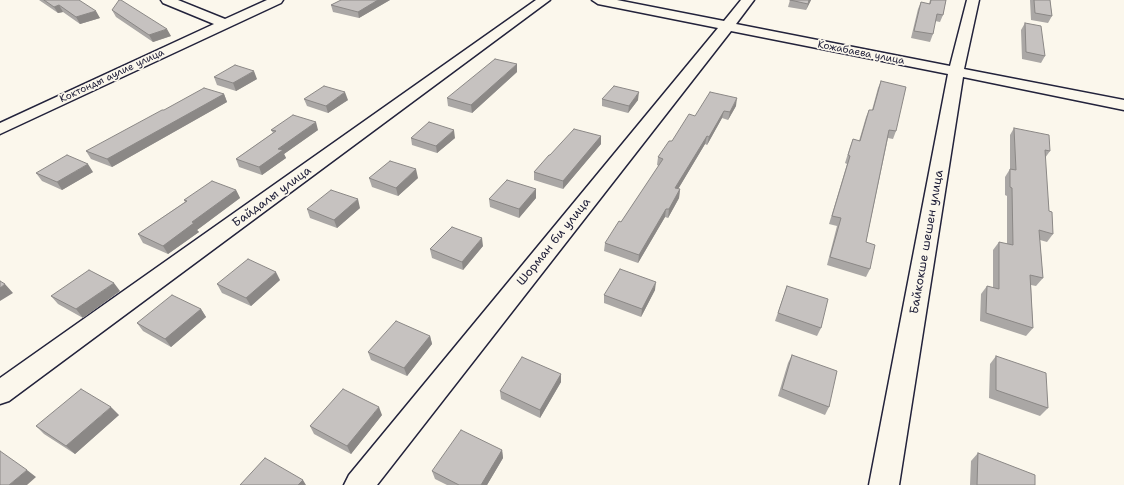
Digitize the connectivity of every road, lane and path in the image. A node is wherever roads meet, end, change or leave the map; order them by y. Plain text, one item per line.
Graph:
1 (168, 0) edge
2 (276, 0) edge
3 (544, 0) edge
4 (598, 0) edge
5 (748, 0) edge
6 (973, 0) edge
7 (224, 24) junction
8 (726, 27) junction
9 (956, 71) junction
10 (1124, 105) edge
11 (0, 112) edge
12 (7, 125) edge
13 (0, 393) edge
14 (359, 485) edge
15 (884, 485) edge

1 - 7 street
2 - 7 street, Коктонды аулие улица
3 - 13 street, Байдалы улица
4 - 8 street, Кожабаева улица
5 - 8 street, Шорман би улица
6 - 9 street, Байкокше шешен улица
7 - 12 street, Коктонды аулие улица
8 - 9 street, Кожабаева улица
8 - 14 street, Шорман би улица
9 - 10 street, Кожабаева улица
9 - 15 street, Байкокше шешен улица
11 - 12 street

